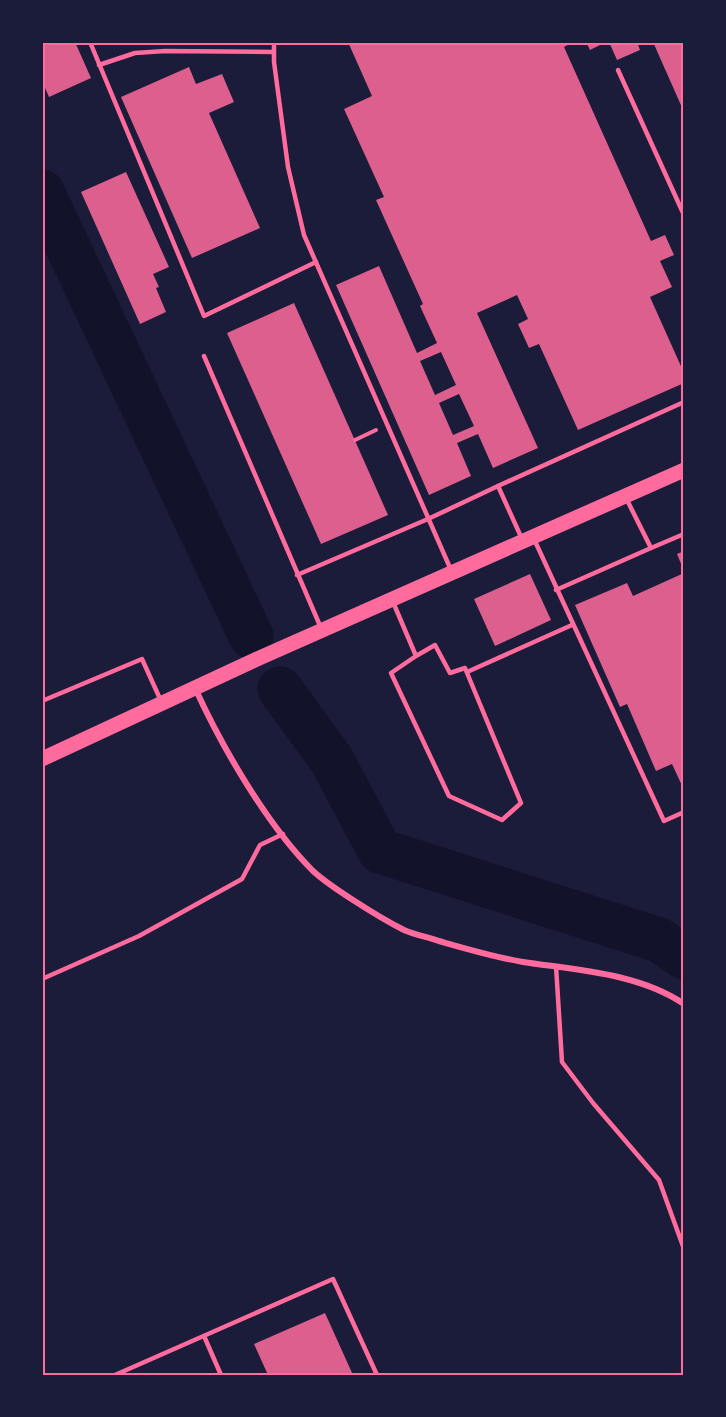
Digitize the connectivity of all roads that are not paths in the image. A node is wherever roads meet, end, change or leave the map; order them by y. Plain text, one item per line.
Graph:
1 (90, 42) edge
2 (274, 42) edge
3 (274, 52) junction
4 (99, 64) junction
5 (618, 70) dead end
6 (684, 214) edge
7 (316, 262) junction
8 (204, 356) dead end
9 (684, 402) edge
10 (684, 470) edge
11 (498, 486) junction
12 (625, 496) junction
13 (428, 519) junction
14 (684, 534) edge
15 (528, 539) junction
16 (651, 548) junction
17 (452, 573) junction
18 (297, 575) junction
19 (556, 590) junction
20 (392, 600) junction
21 (572, 625) junction
22 (322, 630) junction
23 (416, 656) junction
24 (467, 672) junction
25 (195, 687) junction
26 (42, 701) edge
27 (162, 703) junction
28 (42, 759) edge
29 (684, 812) edge
30 (283, 834) junction
31 (556, 966) junction
32 (42, 979) edge
33 (684, 1004) edge
34 (684, 1249) edge
35 (204, 1336) junction
36 (115, 1375) edge
37 (221, 1375) edge
38 (377, 1375) edge

1 - 4 lane
2 - 3 lane
3 - 4 lane
3 - 7 lane
4 - 7 lane
5 - 6 lane
7 - 13 lane
8 - 18 lane
9 - 11 lane
10 - 12 main road
11 - 13 lane
11 - 15 lane
12 - 15 main road
12 - 16 lane
13 - 17 lane
13 - 18 lane
14 - 16 lane
15 - 17 main road
15 - 19 lane
16 - 19 lane
17 - 20 main road
18 - 22 lane
19 - 21 lane
20 - 22 main road
20 - 23 lane
21 - 24 lane
21 - 29 lane
22 - 25 main road
23 - 24 lane
23 - 24 lane
25 - 27 main road
25 - 30 street
26 - 27 lane
27 - 28 main road
30 - 31 street
30 - 32 lane
31 - 33 street
31 - 34 lane
35 - 36 lane
35 - 37 lane
35 - 38 lane

